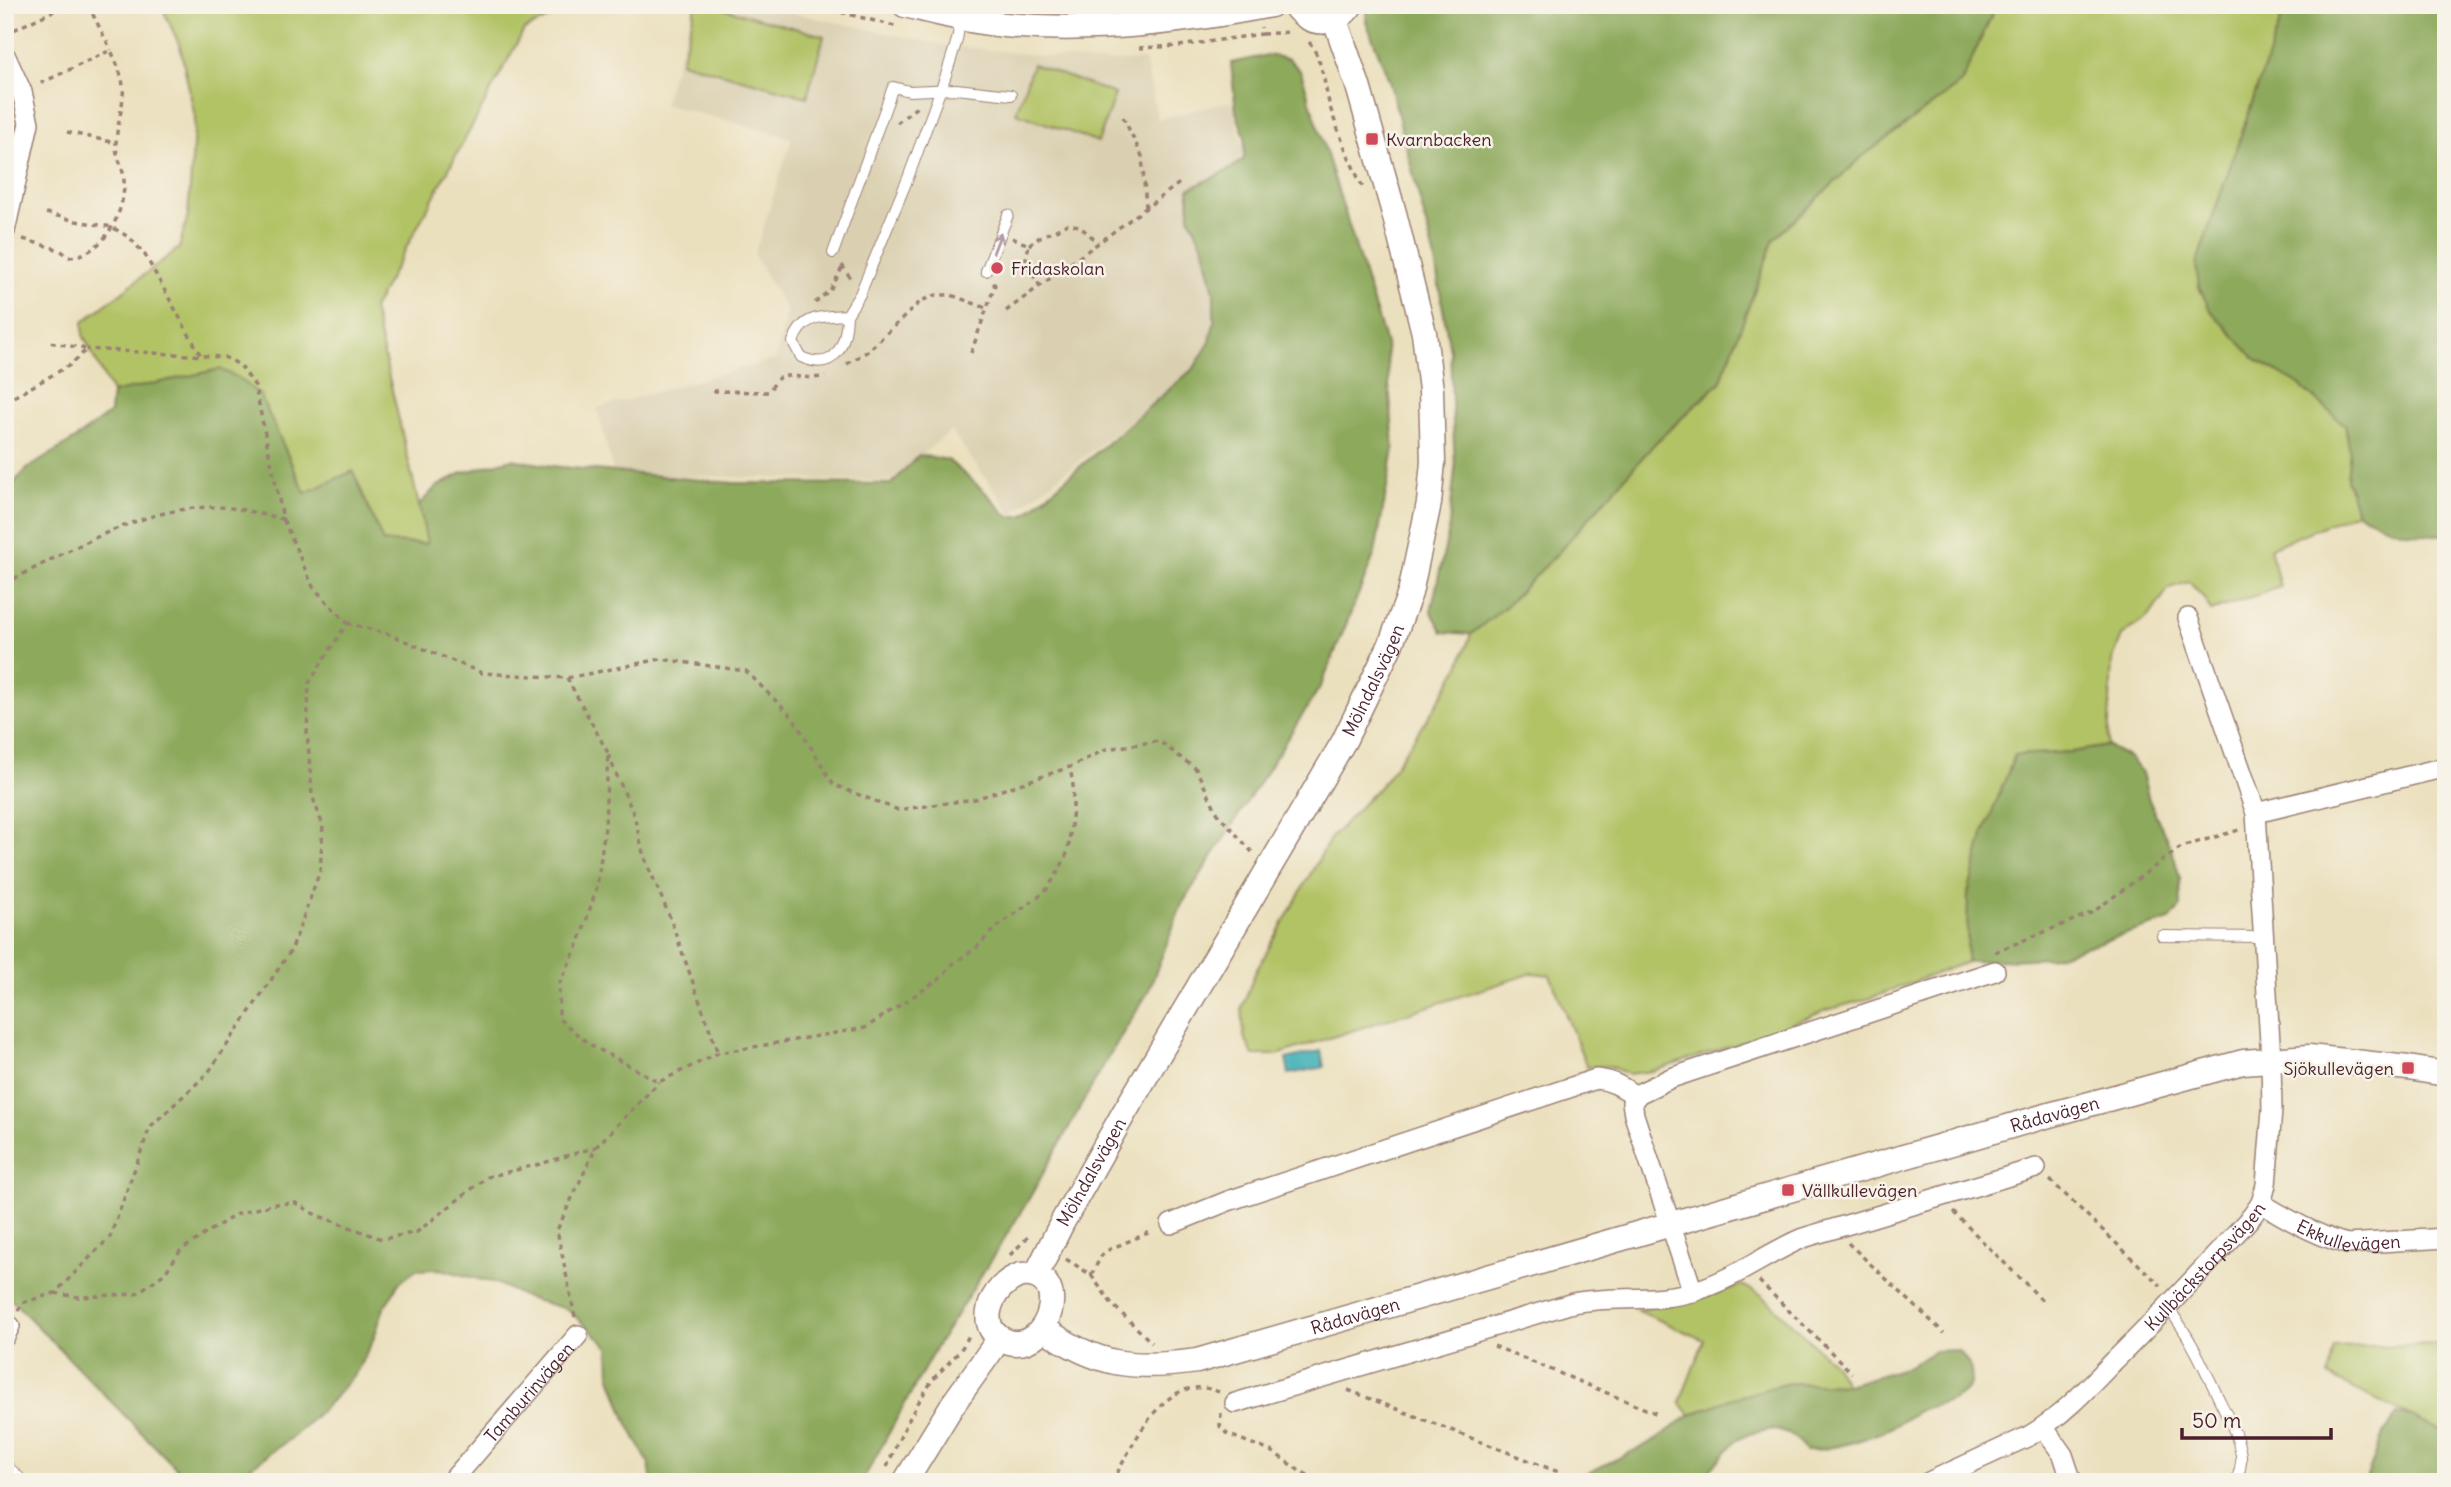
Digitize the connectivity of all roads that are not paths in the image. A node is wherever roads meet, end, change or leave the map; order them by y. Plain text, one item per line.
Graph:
1 (905, 5) edge
2 (1271, 5) edge
3 (1294, 5) edge
4 (963, 12) edge
5 (1343, 13) edge
6 (5, 55) edge
7 (939, 90) junction
8 (1011, 96) dead end
9 (1008, 215) dead end
10 (11, 234) edge
11 (836, 256) road end
12 (986, 271) road end
13 (847, 315) junction
14 (2188, 618) dead end
15 (2446, 767) edge
16 (2255, 819) junction
17 (2162, 936) dead end
18 (2262, 937) junction
19 (1995, 971) dead end
20 (2271, 1059) junction
21 (2446, 1074) edge
22 (1636, 1097) junction
23 (2036, 1168) road end
24 (2261, 1203) junction
25 (1171, 1224) road end
26 (1671, 1226) junction
27 (2446, 1238) edge
28 (1036, 1275) junction
29 (1693, 1292) junction
30 (2171, 1304) junction
31 (1042, 1328) junction
32 (578, 1335) road end
33 (1000, 1338) junction
34 (1235, 1403) road end
35 (2044, 1427) junction
36 (5, 1464) edge
37 (894, 1479) edge
38 (24, 1482) edge
39 (451, 1482) edge
40 (1929, 1482) edge
41 (2072, 1482) edge
42 (2235, 1482) edge

1 - 4 street
2 - 4 street
3 - 5 street
4 - 7 lane
5 - 28 street, Mölndalsvägen
6 - 10 street
7 - 8 lane
7 - 11 lane
7 - 13 lane
12 -> 9 lane
13 - 13 lane
14 - 16 street
15 - 16 street
16 - 18 street
17 - 18 lane
18 - 20 street
19 - 22 street
20 - 21 street, Rådavägen
20 - 24 street, Kullbäckstorpsvägen
20 - 26 street, Rådavägen
22 - 25 street
22 - 26 street
23 - 29 street
24 - 27 street, Ekkullevägen
24 - 30 street, Kullbäckstorpsvägen
26 - 29 street
26 - 31 street, Rådavägen
28 - 31 street
28 - 33 street
29 - 34 street
30 - 35 street, Kullbäckstorpsvägen
30 - 42 lane
31 - 33 street
32 - 39 street, Tamburinvägen
33 - 37 street
35 - 40 street, Kullbäckstorpsvägen
35 - 41 street
36 - 38 lane

